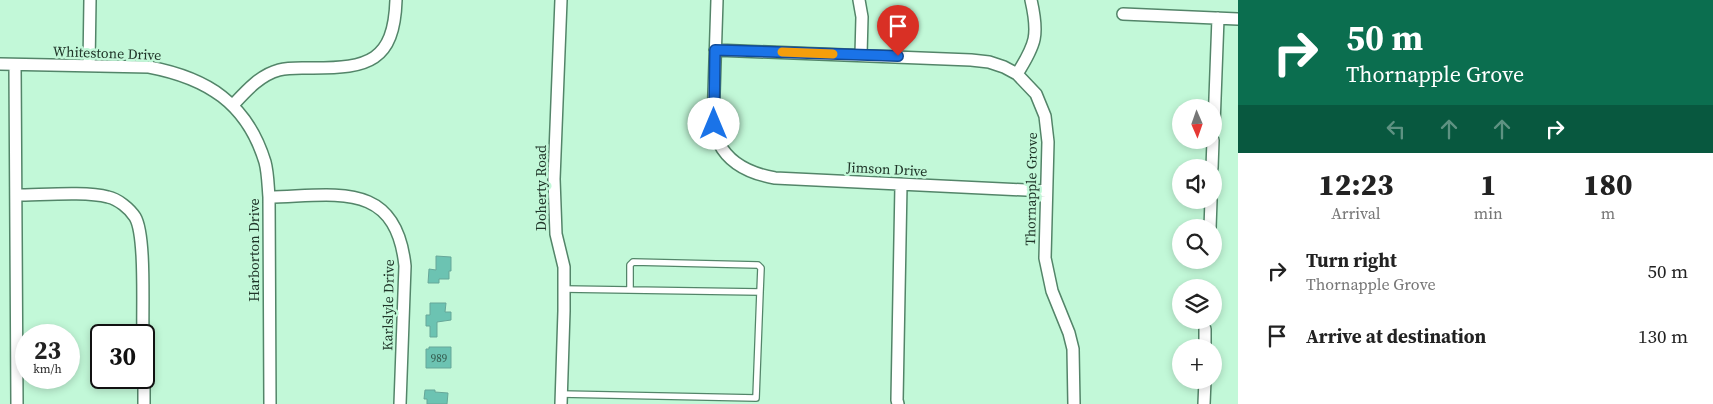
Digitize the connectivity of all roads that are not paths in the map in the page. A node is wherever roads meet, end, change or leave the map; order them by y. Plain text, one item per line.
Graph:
1 (90, 0) edge
2 (396, 0) edge
3 (561, 0) edge
4 (717, 0) edge
5 (859, 0) edge
6 (1031, 0) edge
7 (1123, 14) dead end
8 (1218, 18) junction
9 (1238, 19) edge
10 (715, 50) junction
11 (861, 55) junction
12 (0, 64) edge
13 (15, 65) junction
14 (89, 66) junction
15 (1017, 74) junction
16 (1215, 99) edge
17 (233, 105) junction
18 (901, 185) junction
19 (1046, 191) junction
20 (16, 195) junction
21 (269, 197) junction
22 (564, 289) junction
23 (630, 290) junction
24 (760, 292) junction
25 (143, 324) edge
26 (1205, 329) dead end
27 (1205, 339) edge
28 (144, 389) edge
29 (1204, 389) edge
30 (561, 399) edge
31 (17, 404) edge
32 (144, 404) edge
33 (270, 404) edge
34 (400, 404) edge
35 (898, 404) edge
36 (1074, 404) edge
37 (1204, 404) edge

1 - 14 street
2 - 17 street
3 - 22 street, Doherty Road
4 - 10 street
5 - 11 street
6 - 15 street
7 - 8 street
8 - 9 street
8 - 16 street
10 - 11 street, Thornapple Grove
10 - 18 street, Jimson Drive
11 - 15 street, Thornapple Grove
12 - 13 street, Whitestone Drive
13 - 14 street, Whitestone Drive
13 - 20 street
14 - 17 street, Whitestone Drive
15 - 19 street, Thornapple Grove
17 - 21 street, Harborton Drive
18 - 19 street, Jimson Drive
18 - 35 street
19 - 36 street, Thornapple Grove
20 - 25 street
20 - 31 street
21 - 33 street, Harborton Drive
21 - 34 street, Karlslyle Drive
22 - 23 lane
22 - 30 street, Doherty Road
23 - 24 lane
23 - 24 lane
24 - 30 lane
26 - 27 street
28 - 32 street
29 - 37 street

